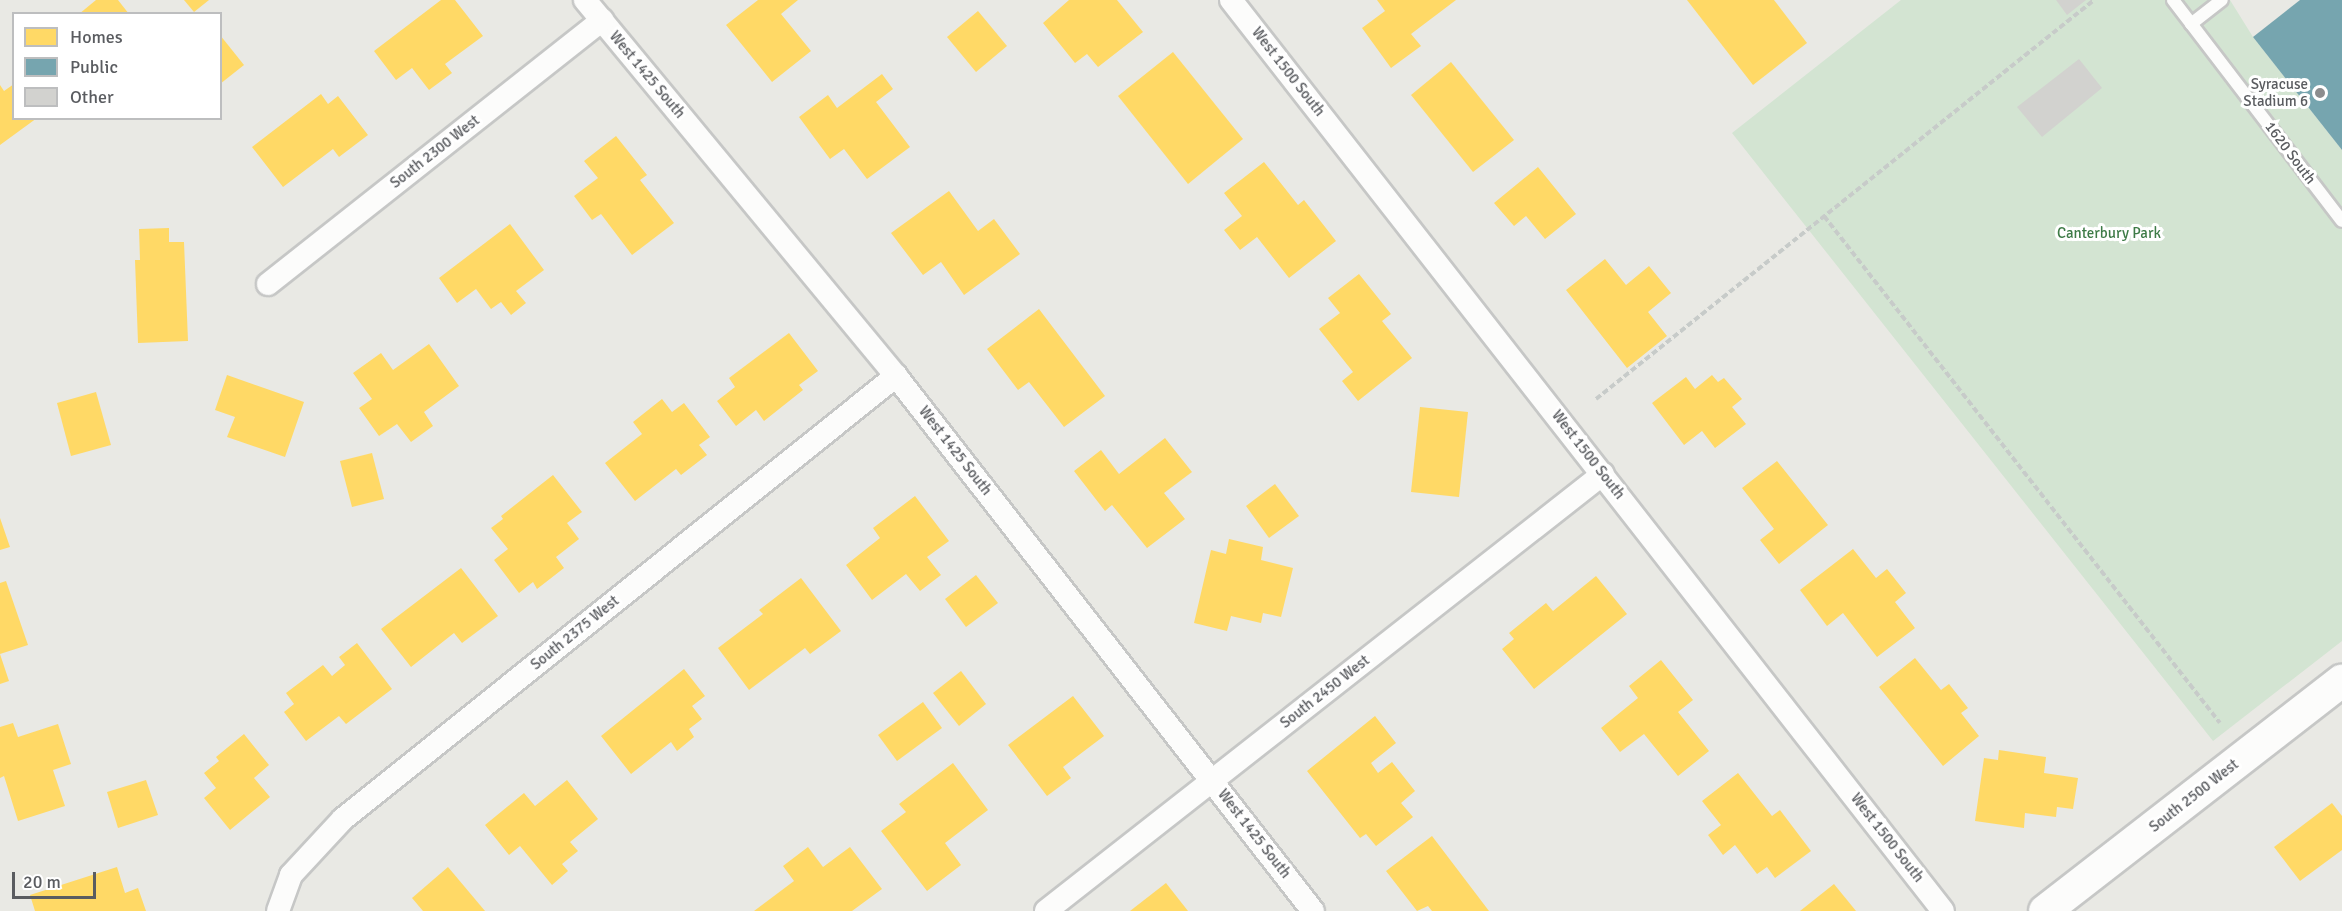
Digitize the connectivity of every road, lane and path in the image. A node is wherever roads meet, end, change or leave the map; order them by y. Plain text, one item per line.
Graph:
1 (585, 0) edge
2 (1231, 0) edge
3 (2094, 0) edge
4 (2173, 0) edge
5 (2222, 0) edge
6 (602, 20) junction
7 (2191, 24) junction
8 (1824, 216) junction
9 (2342, 221) edge
10 (268, 284) dead end
11 (897, 376) junction
12 (1596, 399) dead end
13 (1603, 474) junction
14 (2342, 681) edge
15 (2220, 723) dead end
16 (1212, 780) junction
17 (278, 911) edge
18 (1046, 911) edge
19 (1313, 911) edge
20 (1943, 911) edge
21 (2045, 911) edge

1 - 6 street, West 1425 South
2 - 13 street, West 1500 South
3 - 8 path
4 - 7 lane, 1620 South
5 - 7 lane
6 - 10 street, South 2300 West
6 - 11 street, West 1425 South
7 - 9 lane, 1620 South
8 - 12 path
8 - 15 path
11 - 16 street, West 1425 South
11 - 17 street, South 2375 West
13 - 16 street, South 2450 West
13 - 20 street, West 1500 South
14 - 21 street, South 2500 West
16 - 18 street, South 2450 West
16 - 19 street, West 1425 South

